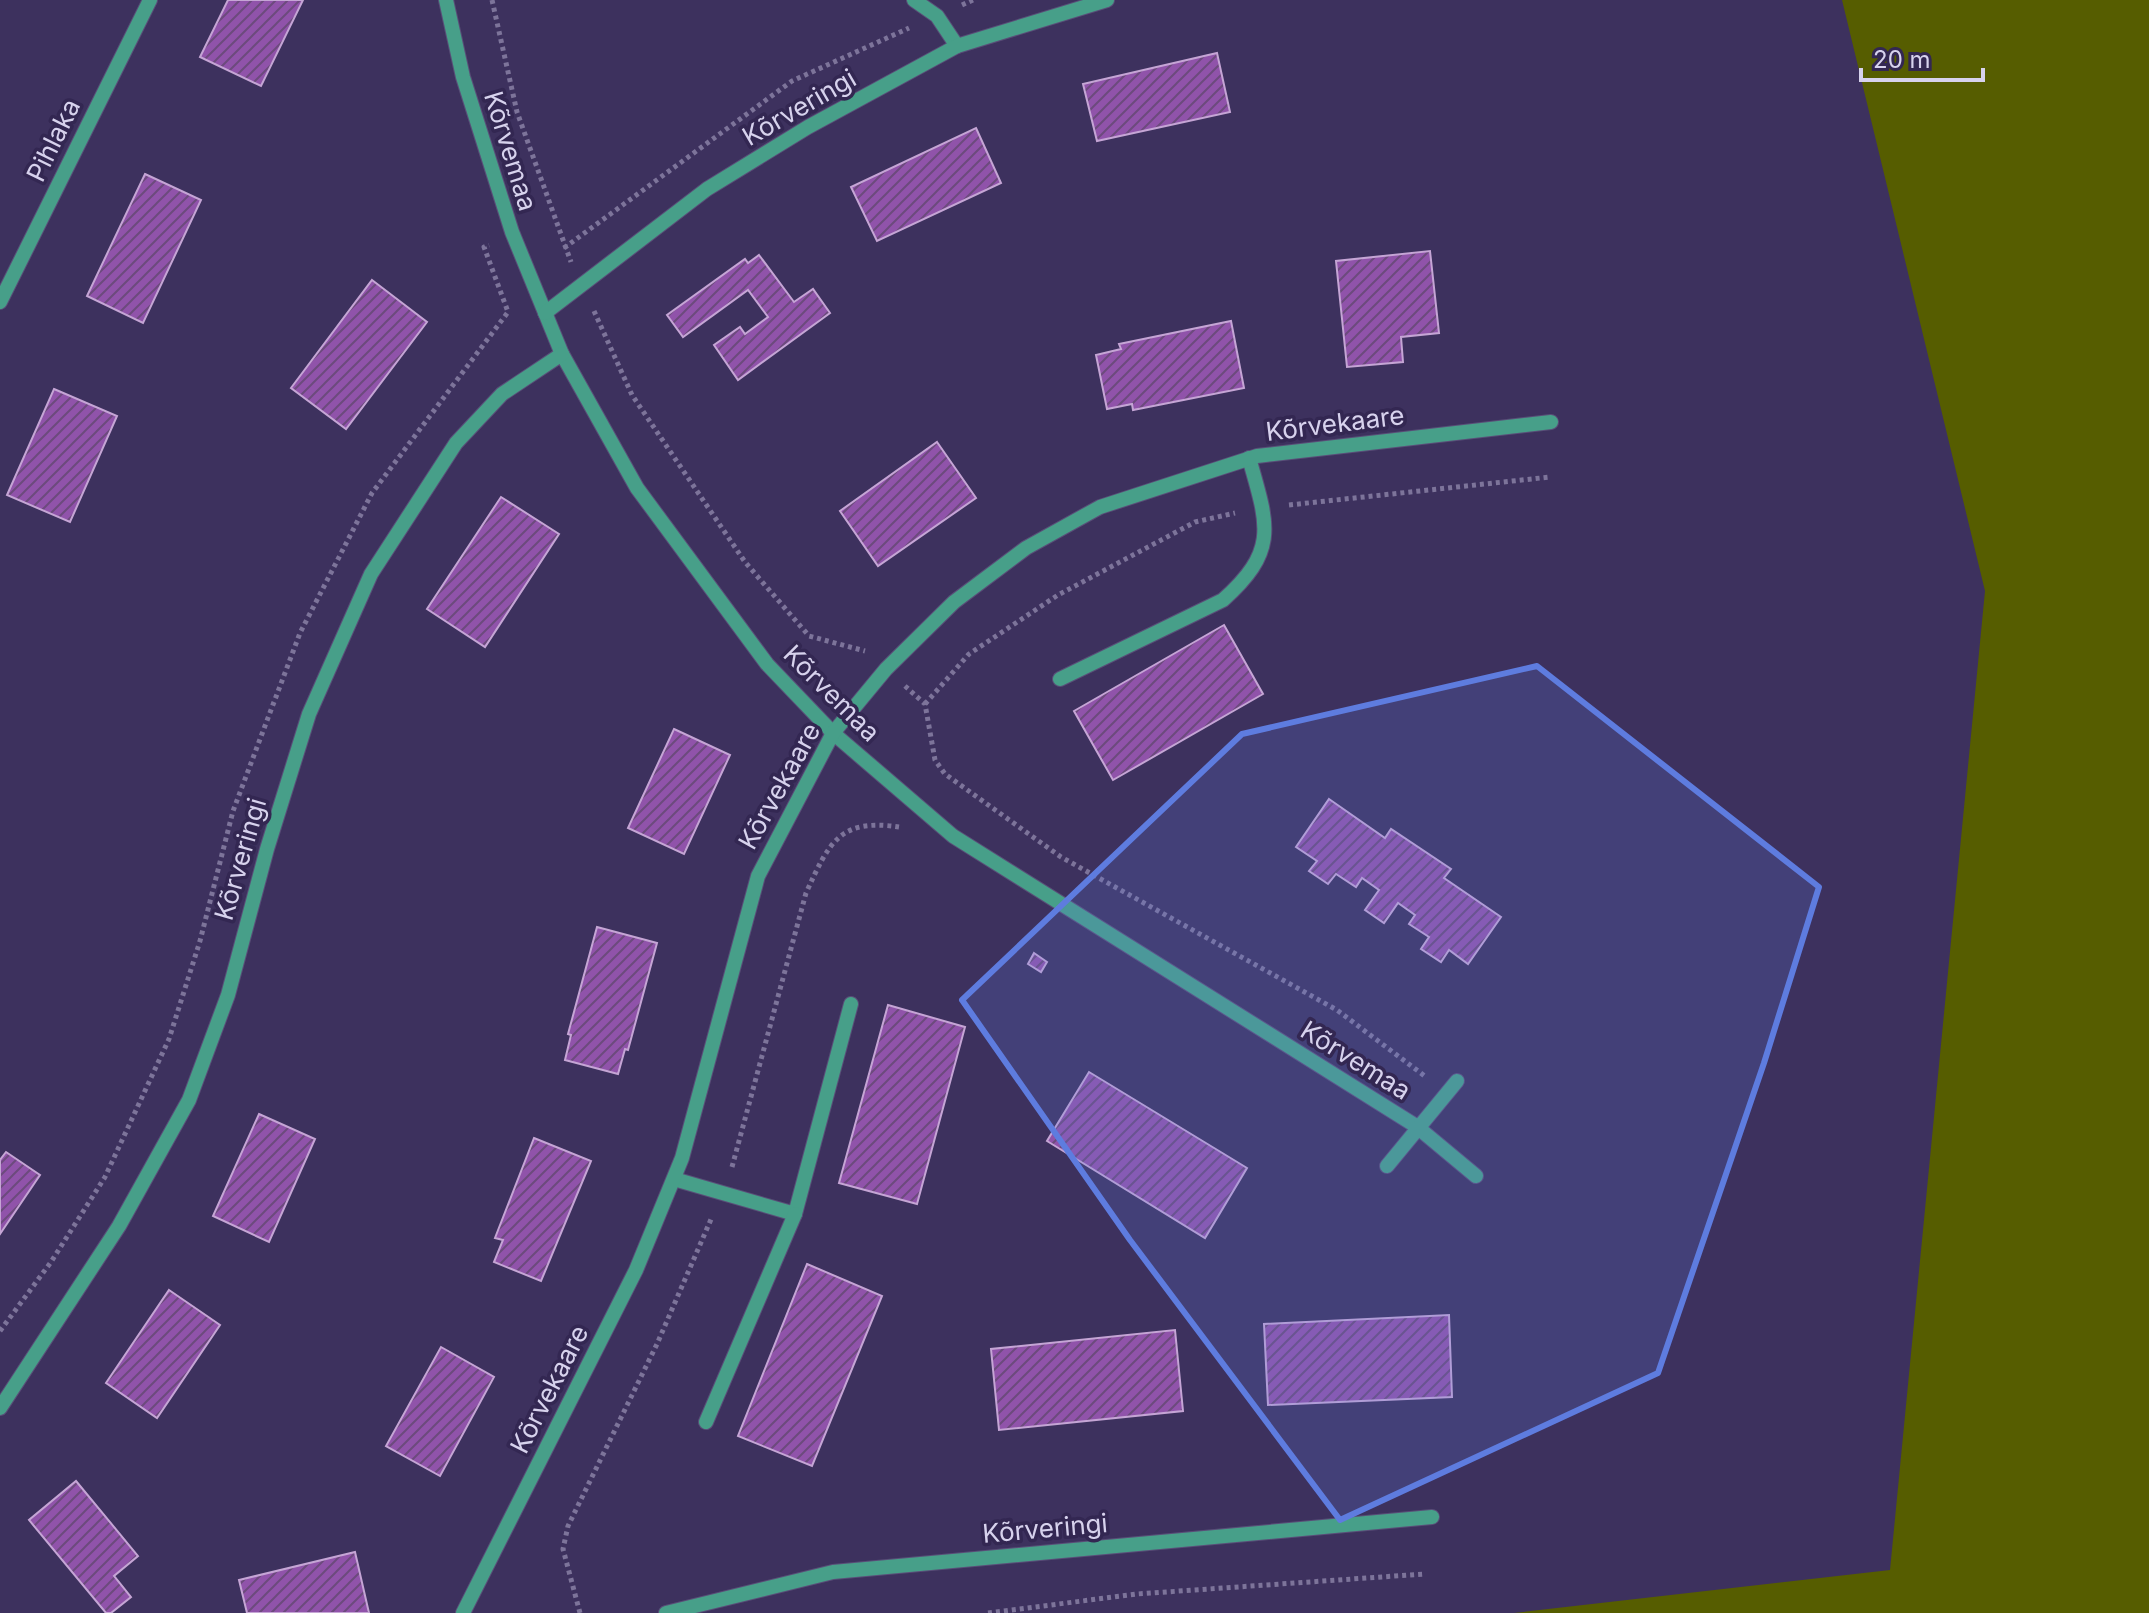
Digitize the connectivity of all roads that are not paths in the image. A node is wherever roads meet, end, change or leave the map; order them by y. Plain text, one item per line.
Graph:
1 (150, 0) edge
2 (446, 0) edge
3 (914, 0) edge
4 (1107, 0) edge
5 (957, 46) junction
6 (0, 302) edge
7 (545, 313) junction
8 (562, 354) junction
9 (1551, 422) dead end
10 (1249, 458) junction
11 (1060, 679) dead end
12 (833, 733) junction
13 (851, 1004) dead end
14 (1451, 1086) road end
15 (1416, 1126) junction
16 (1387, 1166) dead end
17 (1476, 1176) dead end
18 (674, 1179) junction
19 (795, 1214) junction
20 (0, 1408) edge
21 (706, 1422) dead end
22 (1432, 1517) dead end
23 (463, 1613) edge
24 (666, 1613) edge

1 - 6 street, Pihlaka
2 - 7 street, Kõrvemaa
3 - 5 street
4 - 5 street, Kõrveringi
5 - 7 street, Kõrveringi
7 - 8 street, Kõrvemaa
8 - 12 street, Kõrvemaa
8 - 20 street, Kõrveringi
9 - 10 street, Kõrvekaare
10 - 11 street
10 - 12 street, Kõrvekaare
12 - 15 street, Kõrvemaa
12 - 18 street, Kõrvekaare
13 - 19 street
14 - 15 street
15 - 16 street
15 - 17 street, Kõrvemaa
18 - 19 street
18 - 23 street, Kõrvekaare
19 - 21 street
22 - 24 street, Kõrveringi

